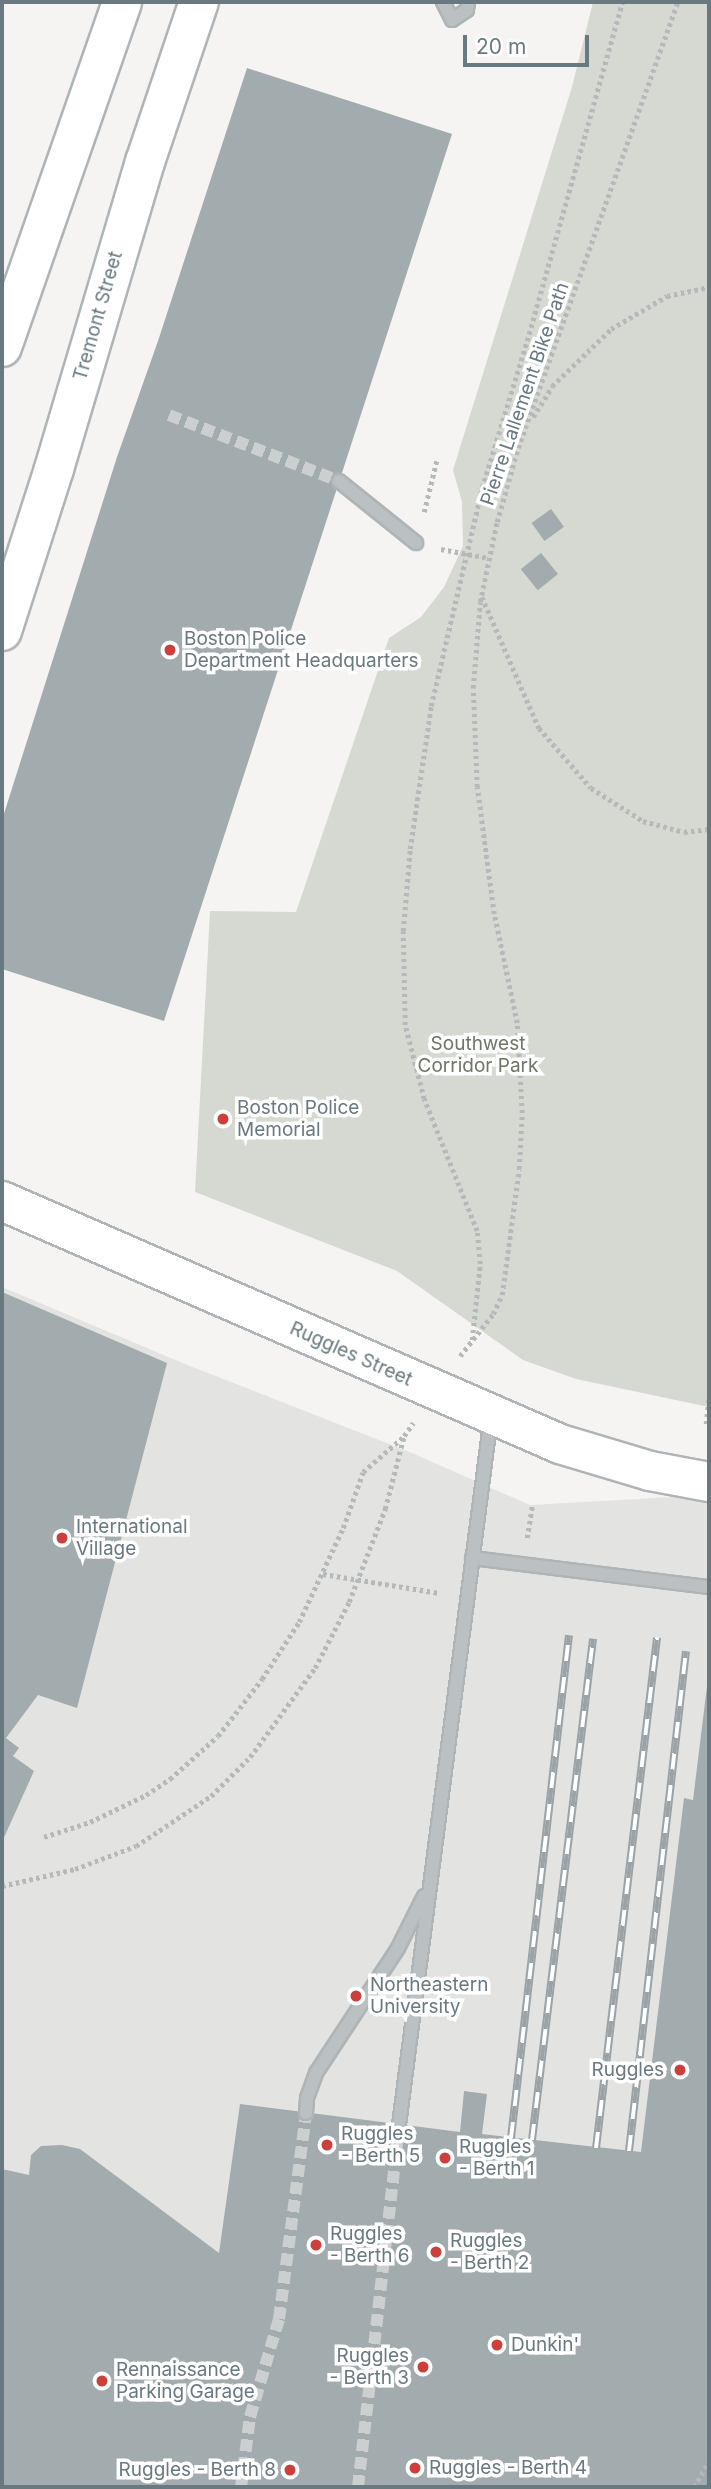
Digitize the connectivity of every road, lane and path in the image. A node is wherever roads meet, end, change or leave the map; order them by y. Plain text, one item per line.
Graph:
1 (122, 2) edge
2 (199, 2) edge
3 (443, 2) edge
4 (468, 2) edge
5 (622, 2) edge
6 (678, 2) edge
7 (452, 20) junction
8 (450, 34) dead end
9 (709, 287) edge
10 (2, 347) edge
11 (527, 426) junction
12 (437, 459) dead end
13 (339, 481) tunnel mouth
14 (416, 544) joint
15 (447, 551) dead end
16 (467, 555) junction
17 (489, 558) junction
18 (482, 596) junction
19 (2, 631) edge
20 (709, 829) edge
21 (2, 1200) edge
22 (709, 1394) edge
23 (491, 1416) junction
24 (706, 1424) dead end
25 (709, 1482) edge
26 (532, 1505) dead end
27 (527, 1538) dead end
28 (472, 1558) junction
29 (323, 1574) junction
30 (359, 1580) junction
31 (709, 1587) edge
32 (442, 1594) dead end
33 (44, 1836) dead end
34 (2, 1886) edge
35 (428, 1886) junction
36 (306, 2113) tunnel mouth
37 (399, 2125) tunnel mouth
38 (709, 2461) edge
39 (694, 2487) edge

1 - 10 main road
2 - 19 main road, Tremont Street
3 - 7 street
4 - 7 street
5 - 16 path
6 - 11 path, Pierre Lallement Bike Path
7 - 8 street
9 - 11 path
11 - 17 path, Pierre Lallement Bike Path
12 - 14 path
13 - 14 street
15 - 16 path
16 - 17 path
16 - 18 path, Pierre Lallement Bike Path
17 - 18 path, Pierre Lallement Bike Path
18 - 20 path
21 - 23 main road, Ruggles Street
22 - 24 path
23 - 25 main road, Ruggles Street
23 - 28 street
26 - 27 path
28 - 31 street
28 - 35 street
29 - 30 path
29 - 30 path
29 - 33 path
30 - 32 path
30 - 34 path
35 - 36 street
35 - 37 street
38 - 39 path

